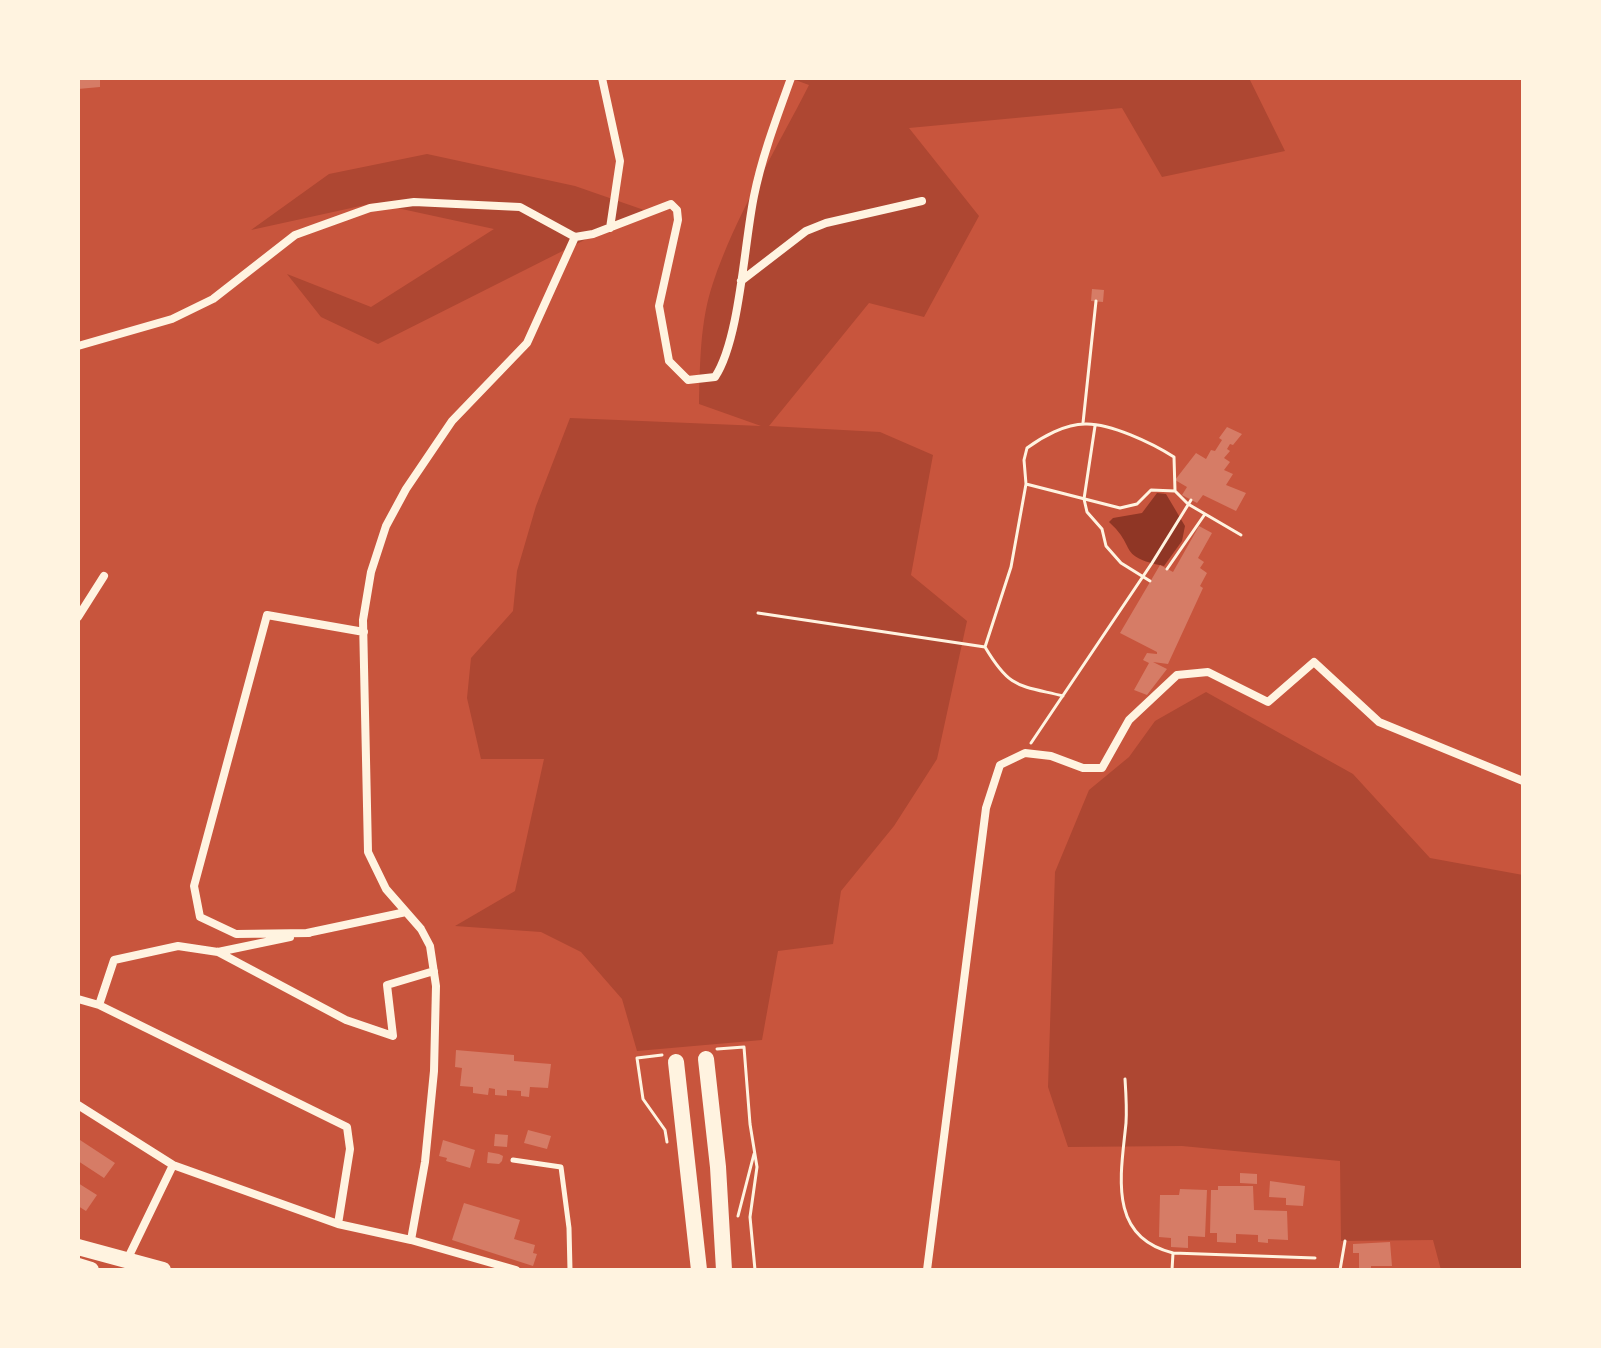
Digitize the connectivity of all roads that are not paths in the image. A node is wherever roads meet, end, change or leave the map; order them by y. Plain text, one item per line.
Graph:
1 (602, 78) edge
2 (791, 78) edge
3 (922, 201) dead end
4 (610, 228) junction
5 (575, 237) junction
6 (740, 281) junction
7 (78, 346) edge
8 (104, 576) dead end
9 (78, 617) edge
10 (364, 632) junction
11 (1523, 781) edge
12 (406, 912) junction
13 (309, 933) junction
14 (218, 952) junction
15 (434, 971) junction
16 (78, 999) edge
17 (99, 1005) junction
18 (706, 1059) dead end
19 (676, 1062) dead end
20 (78, 1105) edge
21 (513, 1160) dead end
22 (173, 1165) junction
23 (338, 1224) junction
24 (411, 1240) junction
25 (78, 1247) edge
26 (126, 1260) junction
27 (78, 1266) edge
28 (91, 1270) edge
29 (163, 1270) edge
30 (516, 1270) edge
31 (570, 1270) edge
32 (699, 1270) edge
33 (724, 1270) edge
34 (927, 1270) edge

1 - 4 street
2 - 6 street
3 - 6 street
4 - 5 street
4 - 6 street
5 - 7 street
5 - 10 street
8 - 9 street
10 - 12 street
10 - 13 street
11 - 34 street
12 - 13 street
12 - 15 street
13 - 14 street
14 - 15 street
14 - 17 street
15 - 24 street
16 - 17 street
17 - 23 street
18 - 33 highway
19 - 32 highway
20 - 22 street
21 - 31 lane
22 - 23 street
22 - 26 street
23 - 24 street
24 - 30 street
25 - 26 highway
26 - 29 highway
27 - 28 highway

